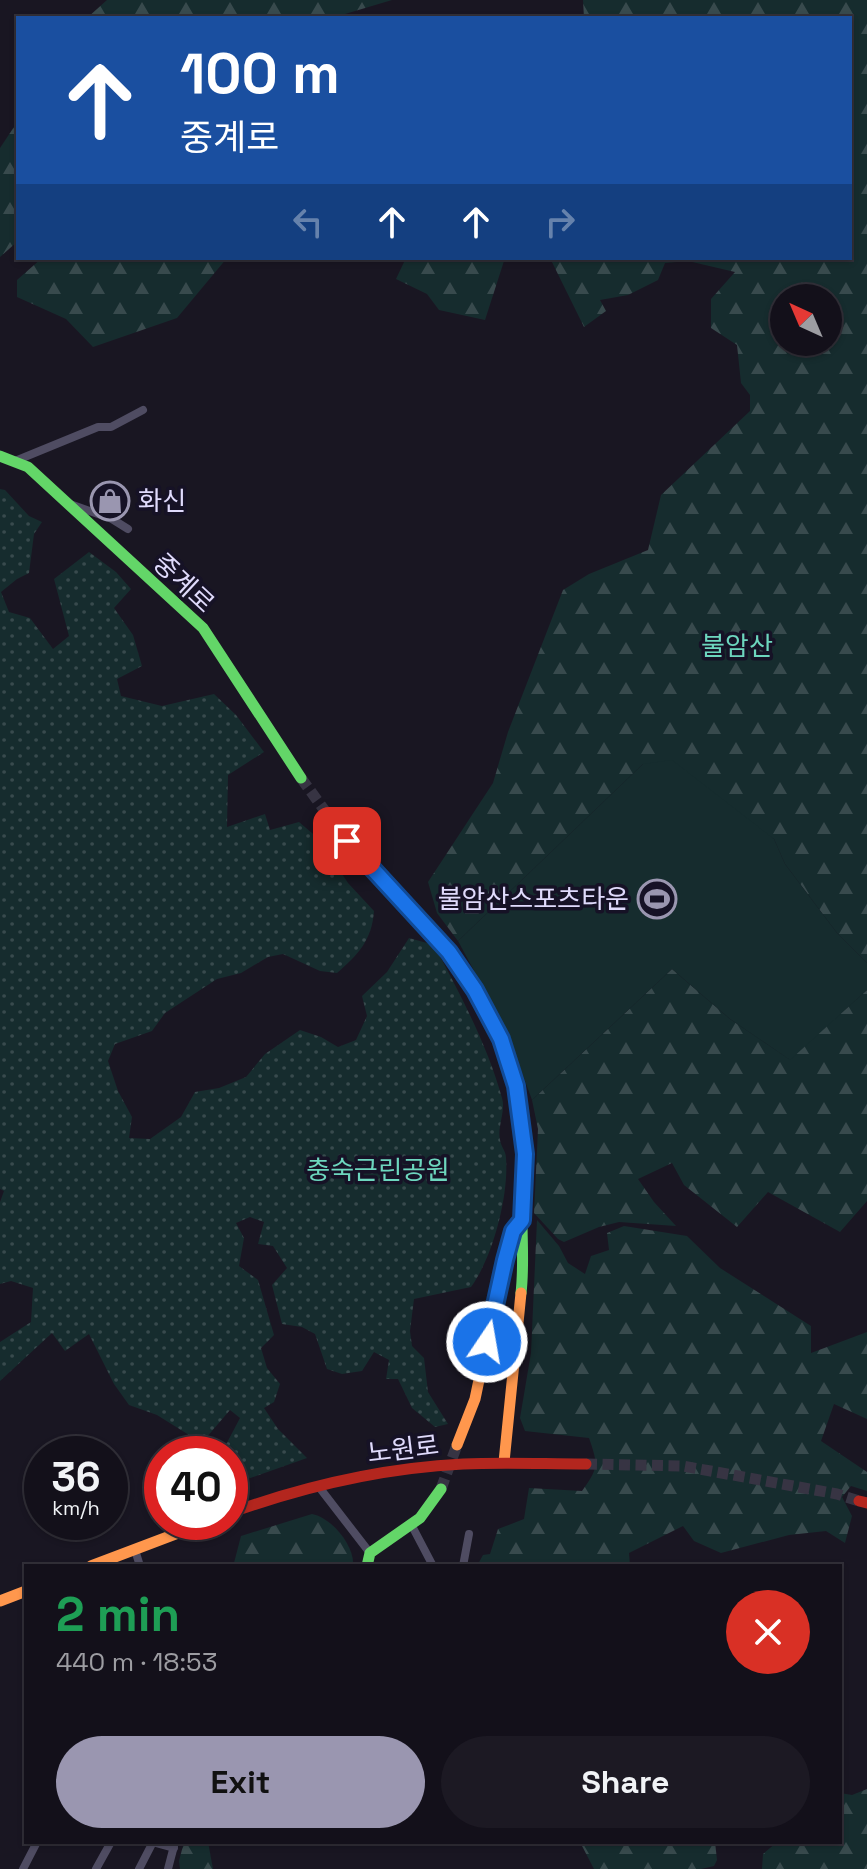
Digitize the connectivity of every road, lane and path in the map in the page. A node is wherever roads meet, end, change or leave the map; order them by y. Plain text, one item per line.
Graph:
1 (143, 410) dead end
2 (0, 456) edge
3 (15, 461) junction
4 (70, 504) junction
5 (128, 529) dead end
6 (301, 778) tunnel mouth
7 (347, 841) tunnel mouth
8 (522, 1220) junction
9 (457, 1445) tunnel mouth
10 (504, 1462) junction
11 (586, 1464) tunnel mouth
12 (319, 1487) junction
13 (441, 1489) tunnel mouth
14 (248, 1508) edge
15 (412, 1526) junction
16 (469, 1534) dead end
17 (161, 1540) edge
18 (135, 1550) junction
19 (370, 1553) junction
20 (96, 1564) edge
21 (139, 1564) edge
22 (367, 1564) edge
23 (432, 1564) edge
24 (463, 1564) edge
25 (24, 1592) edge
26 (0, 1601) edge
27 (36, 1844) edge
28 (110, 1844) edge
29 (152, 1844) edge
30 (174, 1845) edge
31 (23, 1869) edge
32 (96, 1869) edge
33 (139, 1869) edge
34 (168, 1869) edge

1 - 3 street
2 - 3 street, 중계로
3 - 4 street, 중계로
4 - 5 street
4 - 6 street, 중계로
7 - 8 street
8 - 9 street, 노원로
8 - 10 street
10 - 11 street, 노원로
10 - 12 street, 노원로
12 - 14 street, 노원로
12 - 19 street
13 - 15 street
15 - 19 street
15 - 23 street
16 - 24 street
17 - 18 street
18 - 20 street
18 - 21 street
19 - 22 street
25 - 26 street
27 - 31 street
28 - 32 street
29 - 33 street
30 - 34 street

